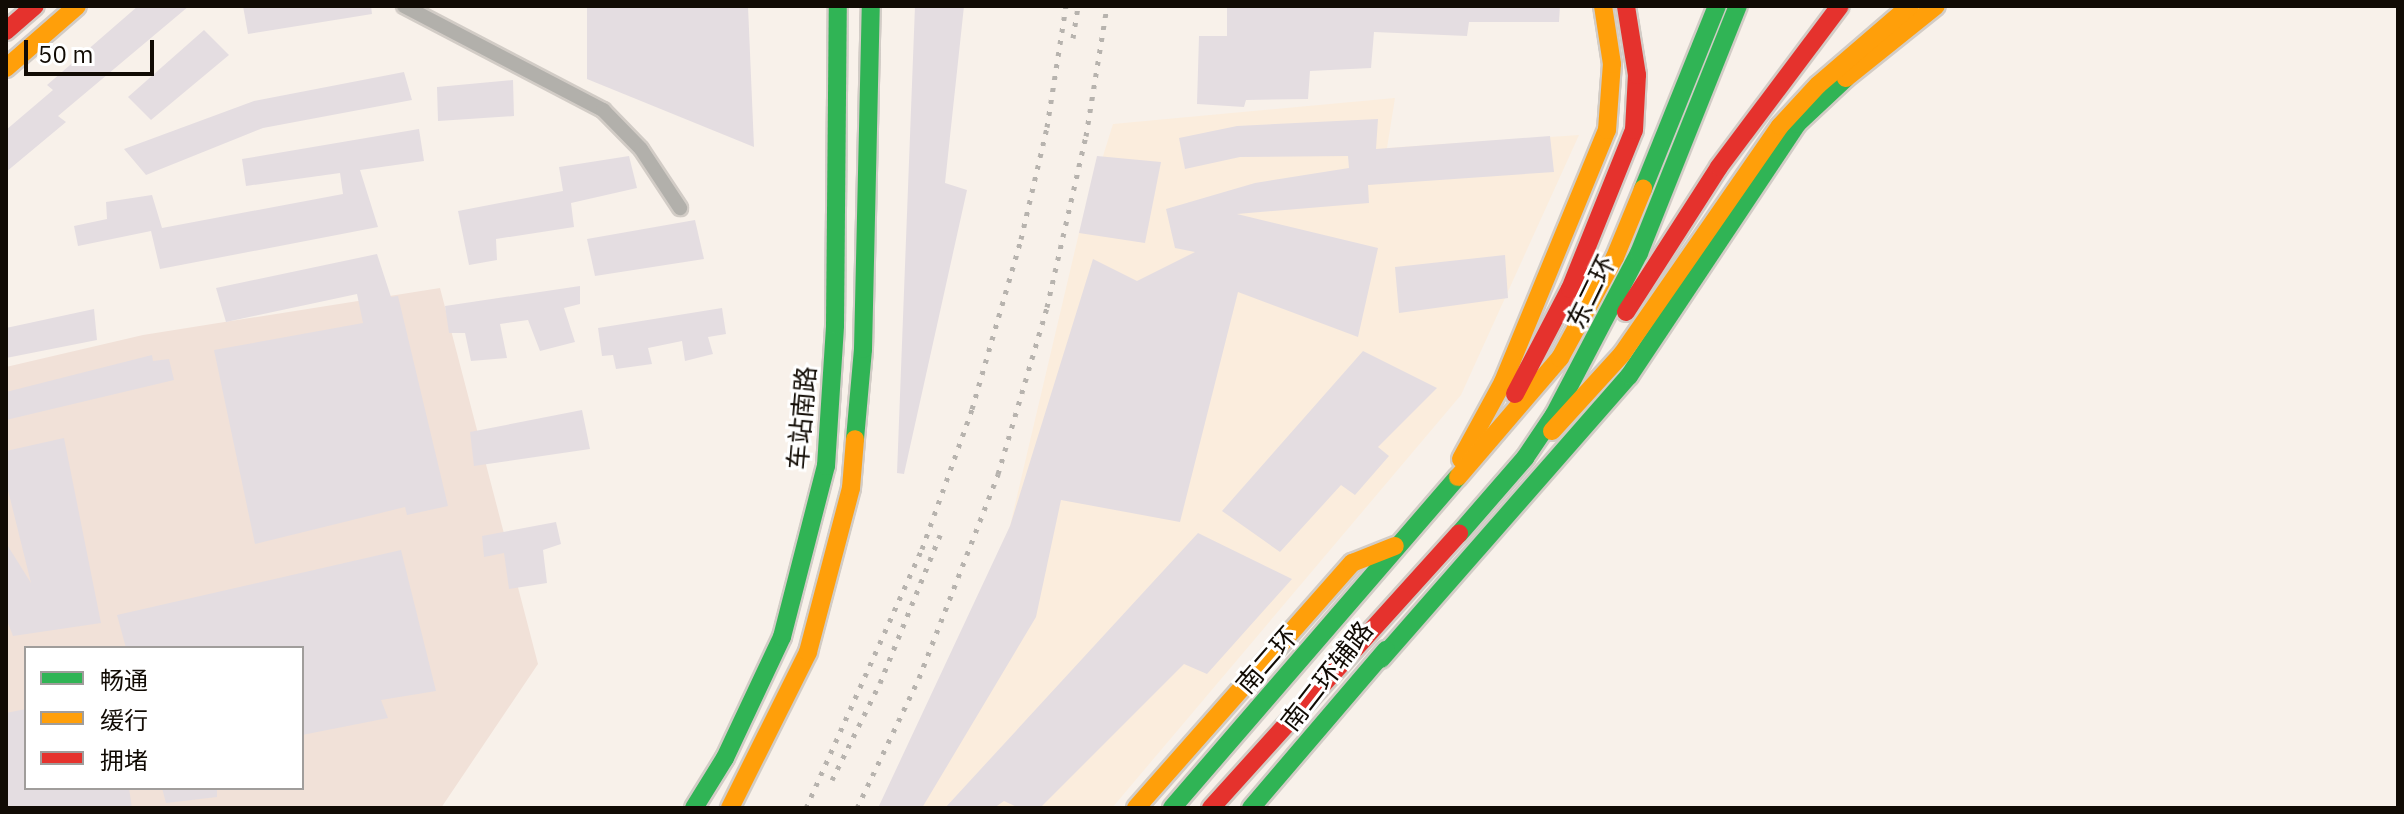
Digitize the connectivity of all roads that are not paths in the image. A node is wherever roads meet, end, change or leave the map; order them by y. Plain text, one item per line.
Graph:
1 (35, 6) edge
2 (77, 6) edge
3 (404, 6) edge
4 (838, 6) edge
5 (871, 6) edge
6 (1603, 6) edge
7 (1626, 6) edge
8 (1717, 6) edge
9 (1738, 6) edge
10 (1840, 6) edge
11 (1910, 6) edge
12 (1936, 6) edge
13 (6, 31) edge
14 (6, 68) edge
15 (680, 208) dead end
16 (1579, 373) junction
17 (1491, 441) junction
18 (1525, 458) junction
19 (1434, 504) junction
20 (1399, 544) junction
21 (1430, 567) junction
22 (1381, 659) junction
23 (694, 808) edge
24 (730, 808) edge
25 (1136, 808) edge
26 (1172, 808) edge
27 (1211, 808) edge
28 (1251, 808) edge

1 - 13 main road
2 - 14 main road
3 - 15 street
4 - 23 main road, 车站南路
5 - 24 main road
6 - 19 main road
7 - 17 main road
8 - 17 main road, 东二环
9 - 16 main road, 东二环
10 - 16 main road
11 - 18 main road
12 - 22 main road
16 - 18 main road, 东二环
17 - 19 main road, 东二环
18 - 21 main road, 东二环
19 - 20 main road, 东二环
20 - 25 main road, 南二环辅路
20 - 26 main road, 南二环
21 - 22 main road, 南二环辅路
21 - 27 main road
22 - 28 main road, 南二环辅路

